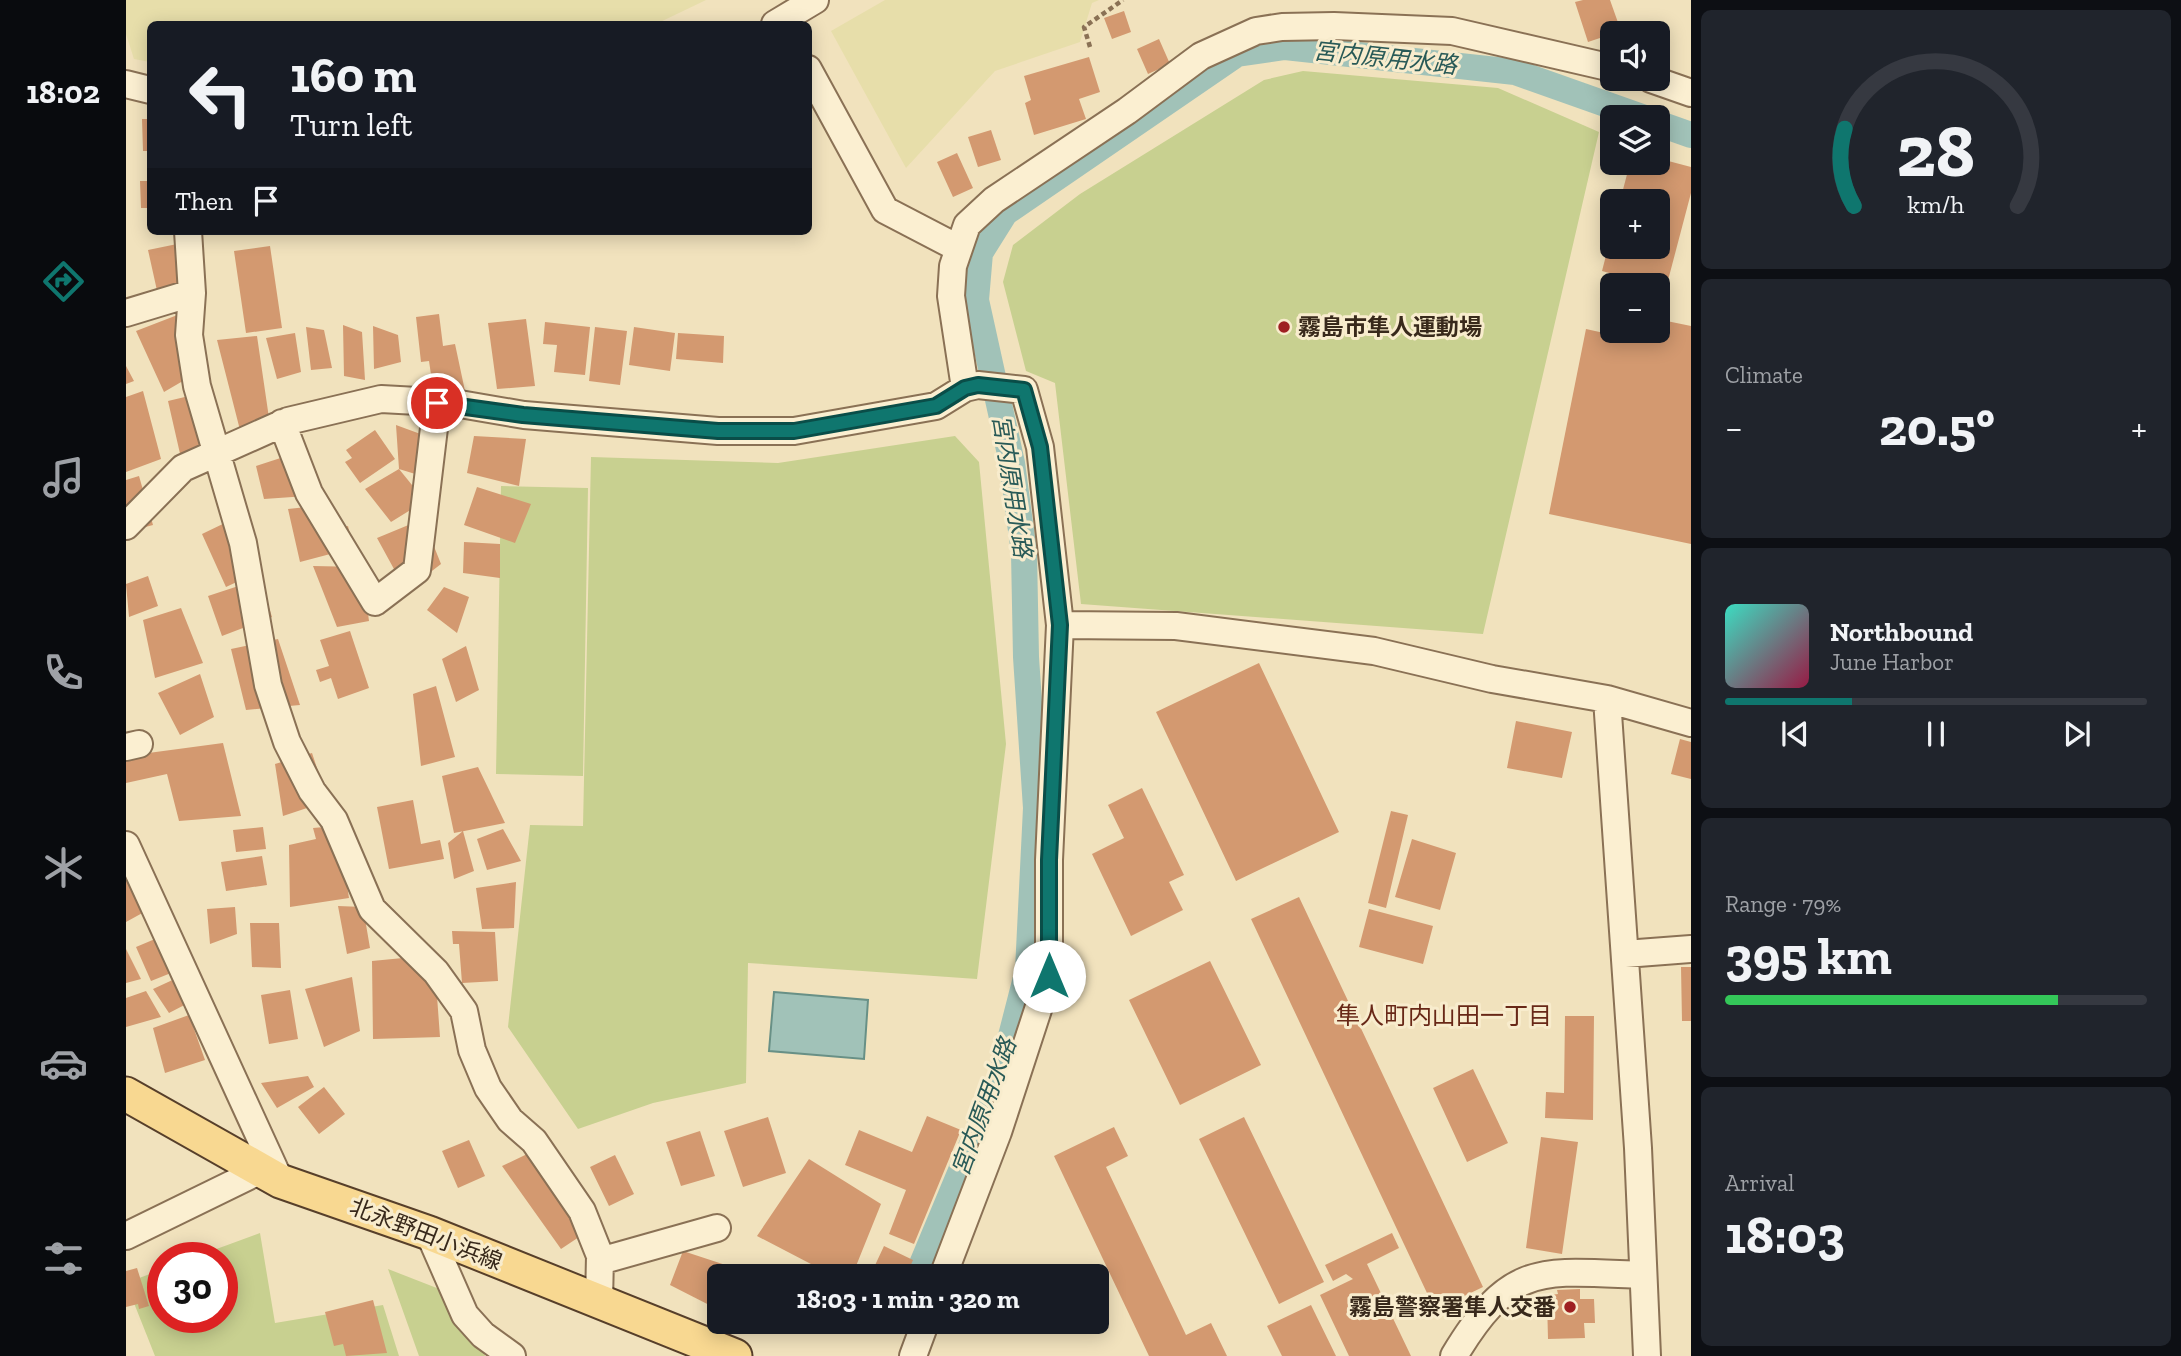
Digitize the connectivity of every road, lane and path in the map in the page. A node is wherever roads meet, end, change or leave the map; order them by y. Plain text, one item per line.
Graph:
1 (815, 0) edge
2 (1123, 0) edge
3 (778, 17) edge
4 (1090, 47) dead end
5 (1600, 65) edge
6 (812, 76) edge
7 (126, 84) edge
8 (1670, 86) edge
9 (147, 89) edge
10 (1691, 93) edge
11 (188, 235) edge
12 (957, 248) junction
13 (192, 293) junction
14 (126, 313) edge
15 (965, 388) junction
16 (437, 403) junction
17 (282, 423) junction
18 (216, 452) junction
19 (126, 526) edge
20 (1060, 625) junction
21 (1606, 699) junction
22 (1691, 723) edge
23 (126, 845) edge
24 (1691, 949) edge
25 (1625, 954) junction
26 (126, 1094) edge
27 (270, 1175) junction
28 (717, 1228) dead end
29 (429, 1233) junction
30 (126, 1236) edge
31 (600, 1261) junction
32 (948, 1264) edge
33 (1642, 1275) junction
34 (599, 1302) junction
35 (921, 1334) edge
36 (512, 1356) edge
37 (735, 1356) edge
38 (913, 1356) edge
39 (1454, 1356) edge
40 (1647, 1356) edge

1 - 3 street
2 - 4 path
5 - 12 street
6 - 12 street
7 - 9 street
8 - 10 street
11 - 13 street
12 - 15 street
13 - 14 street
13 - 18 street
15 - 16 street
15 - 20 street
16 - 17 street
16 - 17 street
17 - 18 street
18 - 19 street
18 - 31 street
20 - 21 street
20 - 32 street
21 - 22 street
21 - 25 street
23 - 27 street
24 - 25 street
25 - 33 street
26 - 27 main road, 北永野田小浜線
27 - 29 main road, 北永野田小浜線
27 - 30 street
28 - 31 street
29 - 34 main road, 北永野田小浜線
29 - 36 street
31 - 34 street
33 - 39 street
33 - 40 street
34 - 37 main road, 北永野田小浜線
35 - 38 street

